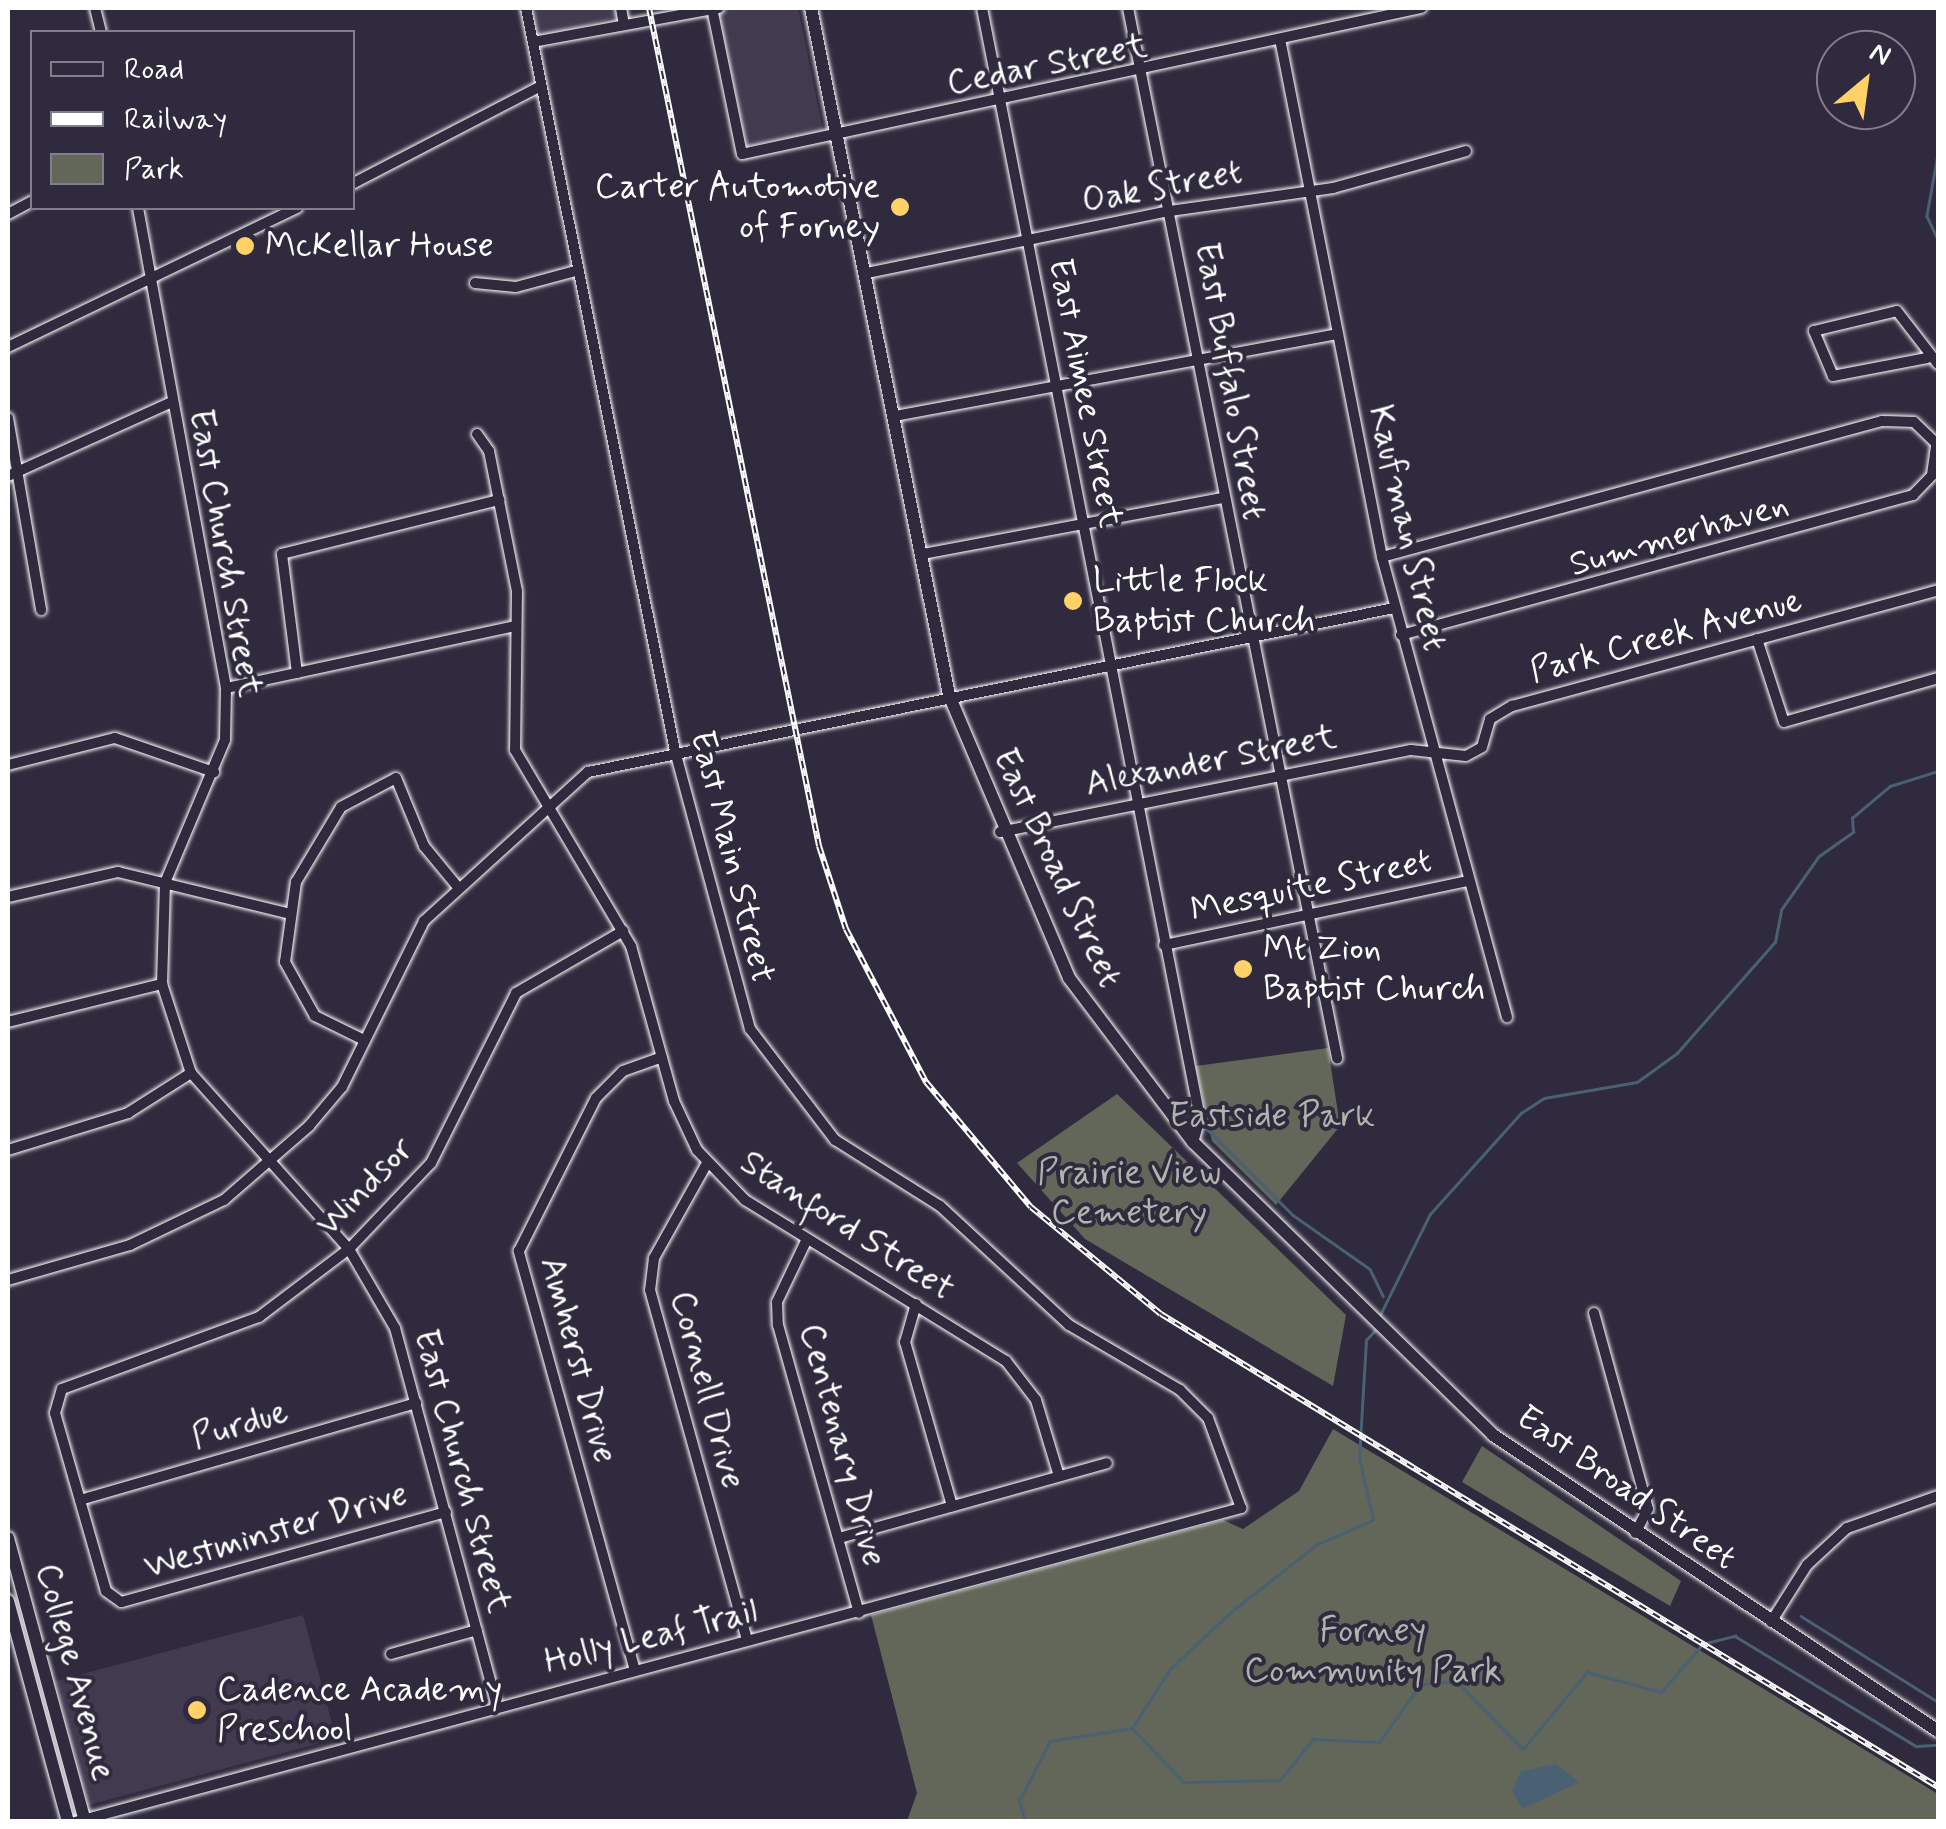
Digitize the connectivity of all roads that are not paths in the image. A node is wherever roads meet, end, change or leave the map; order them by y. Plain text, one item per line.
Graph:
1 (526, 8) edge
2 (621, 8) edge
3 (693, 8) edge
4 (713, 8) edge
5 (811, 8) edge
6 (982, 8) edge
7 (1128, 8) edge
8 (1421, 8) edge
9 (651, 18) junction
10 (624, 25) junction
11 (533, 42) junction
12 (1281, 44) junction
13 (1141, 75) junction
14 (541, 86) junction
15 (1001, 104) junction
16 (842, 133) junction
17 (1466, 151) dead end
18 (355, 182) edge
19 (1308, 189) junction
20 (30, 202) edge
21 (138, 210) edge
22 (293, 210) edge
23 (1170, 210) junction
24 (8, 214) edge
25 (1028, 241) junction
26 (579, 270) junction
27 (867, 273) junction
28 (151, 278) junction
29 (475, 284) dead end
30 (1336, 334) junction
31 (8, 347) edge
32 (1198, 357) junction
33 (1933, 361) edge
34 (1056, 388) junction
35 (172, 402) junction
36 (895, 416) junction
37 (8, 418) edge
38 (477, 434) dead end
39 (1937, 445) edge
40 (12, 473) edge
41 (1223, 498) junction
42 (500, 500) junction
43 (1081, 522) junction
44 (923, 554) junction
45 (1382, 558) junction
46 (1938, 590) edge
47 (1394, 608) junction
48 (42, 610) dead end
49 (514, 626) junction
50 (1401, 634) junction
51 (1250, 637) junction
52 (1757, 639) junction
53 (1108, 664) junction
54 (297, 673) junction
55 (1938, 678) edge
56 (226, 688) junction
57 (950, 694) junction
58 (675, 751) junction
59 (1433, 753) junction
60 (8, 765) edge
61 (214, 772) junction
62 (1277, 776) junction
63 (1136, 805) junction
64 (543, 806) junction
65 (1000, 832) junction
66 (1468, 880) junction
67 (165, 883) junction
68 (457, 886) junction
69 (8, 897) edge
70 (286, 913) junction
71 (1308, 916) junction
72 (623, 931) junction
73 (1164, 946) junction
74 (162, 984) junction
75 (1507, 1018) dead end
76 (8, 1022) edge
77 (364, 1040) junction
78 (662, 1058) junction
79 (1337, 1058) dead end
80 (192, 1073) junction
81 (1193, 1142) junction
82 (8, 1150) edge
83 (268, 1161) junction
84 (706, 1165) junction
85 (807, 1239) junction
86 (349, 1249) junction
87 (8, 1280) edge
88 (916, 1304) junction
89 (1594, 1313) dead end
90 (416, 1403) junction
91 (1106, 1463) dead end
92 (1059, 1476) junction
93 (1938, 1496) edge
94 (80, 1500) junction
95 (952, 1506) junction
96 (1241, 1508) joint
97 (446, 1512) junction
98 (1635, 1533) junction
99 (8, 1538) edge
100 (839, 1538) junction
101 (8, 1602) edge
102 (859, 1613) junction
103 (1771, 1622) junction
104 (477, 1630) junction
105 (747, 1640) junction
106 (391, 1654) dead end
107 (634, 1668) junction
108 (497, 1706) junction
109 (1935, 1728) edge
110 (78, 1821) edge

1 - 11 street, East Main Street
2 - 10 street
3 - 9 street
4 - 9 street
4 - 16 street, Cedar Street
5 - 16 main road, East Broad Street
6 - 15 street, East Aimee Street
7 - 13 street, East Buffalo Street
8 - 12 street, Cedar Street
9 - 10 street
10 - 11 street
11 - 14 street, East Main Street
12 - 13 street, Cedar Street
12 - 19 street, Kaufman Street
13 - 15 street, Cedar Street
13 - 23 street, East Buffalo Street
14 - 18 street
14 - 26 street, East Main Street
15 - 16 street, Cedar Street
15 - 25 street, East Aimee Street
16 - 27 main road, East Broad Street
17 - 19 street, Oak Street
19 - 23 street, Oak Street
19 - 30 street, Kaufman Street
20 - 24 street
21 - 28 street, East Church Street
22 - 28 street
23 - 25 street, Oak Street
23 - 32 street, East Buffalo Street
25 - 27 street, Oak Street
25 - 34 street, East Aimee Street
26 - 29 street
26 - 58 street, East Main Street
27 - 36 main road, East Broad Street
28 - 31 street
28 - 35 street, East Church Street
30 - 32 street
30 - 45 street, Kaufman Street
32 - 34 street
32 - 41 street, East Buffalo Street
33 - 33 street
34 - 36 street
34 - 43 street, East Aimee Street
35 - 40 street
35 - 56 street, East Church Street
36 - 44 main road, East Broad Street
37 - 40 street
38 - 42 street, Stanford Street
39 - 45 street, Summerhaven
39 - 50 street, Summerhaven
40 - 48 street
41 - 43 street
41 - 51 street, East Buffalo Street
42 - 49 street, Stanford Street
42 - 54 street
43 - 44 street
43 - 53 street, East Aimee Street
44 - 57 main road, East Broad Street
45 - 47 street, Kaufman Street
46 - 52 street, Park Creek Avenue
47 - 50 street, Kaufman Street
47 - 51 street
49 - 54 street
49 - 64 street, Stanford Street
50 - 59 street, Kaufman Street
51 - 53 street
51 - 62 street, East Buffalo Street
52 - 55 street
52 - 59 street, Park Creek Avenue
53 - 57 street
53 - 63 street, East Aimee Street
54 - 56 street
56 - 61 street, East Church Street
57 - 58 street
57 - 65 main road, East Broad Street
58 - 64 street
58 - 96 street, East Main Street
59 - 62 street, Alexander Street
59 - 66 street, Kaufman Street
60 - 61 street
61 - 67 street, East Church Street
62 - 63 street, Alexander Street
62 - 71 street, East Buffalo Street
63 - 65 street, Alexander Street
63 - 73 street, East Aimee Street
64 - 68 street
64 - 72 street, Stanford Street
65 - 81 main road, East Broad Street
66 - 71 street, Mesquite Street
66 - 75 street, Kaufman Street
67 - 69 street
67 - 70 street
67 - 74 street, East Church Street
68 - 70 street
68 - 77 street
70 - 77 street
71 - 73 street, Mesquite Street
71 - 79 street, East Buffalo Street
72 - 78 street, Stanford Street
72 - 86 street, Windsor
73 - 81 street, East Aimee Street
74 - 76 street
74 - 80 street, East Church Street
77 - 83 street
78 - 84 street, Stanford Street
78 - 107 street, Amherst Drive
80 - 82 street
80 - 83 street, East Church Street
81 - 98 main road, East Broad Street
83 - 86 street, East Church Street
83 - 87 street
84 - 85 street, Stanford Street
84 - 105 street, Cornell Drive
85 - 88 street, Stanford Street
85 - 100 street, Centenary Drive
86 - 90 street, East Church Street
86 - 94 street, Windsor
88 - 92 street, Stanford Street
88 - 95 street
89 - 98 street
90 - 94 street, Purdue
90 - 97 street, East Church Street
91 - 92 street
92 - 95 street
93 - 103 street
94 - 97 street, Westminster Drive
95 - 100 street
96 - 102 street, Holly Leaf Trail
97 - 104 street, East Church Street
98 - 103 main road, East Broad Street
99 - 110 main road, College Avenue
100 - 102 street, Centenary Drive
101 - 110 main road, College Avenue
102 - 105 street, Holly Leaf Trail
103 - 109 main road, East Broad Street
104 - 106 street
104 - 108 street, East Church Street
105 - 107 street, Holly Leaf Trail
107 - 108 street, Holly Leaf Trail
108 - 110 street, Holly Leaf Trail

